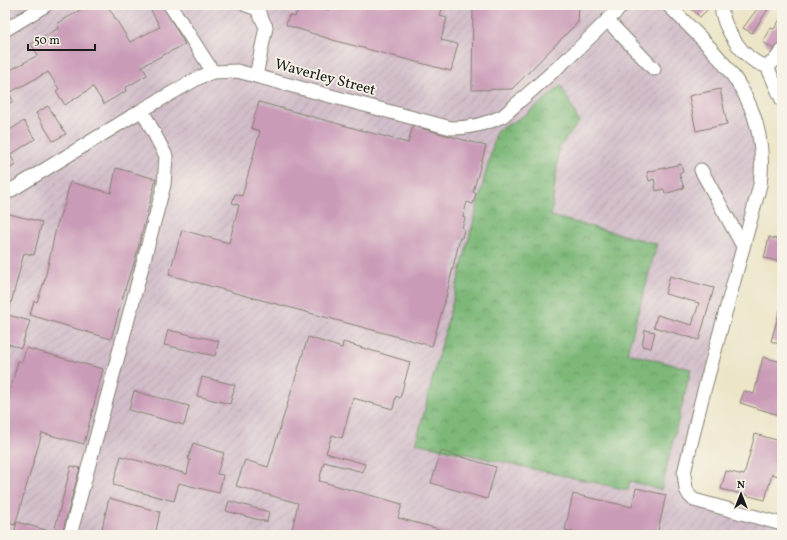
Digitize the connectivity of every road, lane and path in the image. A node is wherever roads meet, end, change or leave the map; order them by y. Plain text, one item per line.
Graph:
1 (46, 5) edge
2 (170, 5) edge
3 (246, 5) edge
4 (623, 5) edge
5 (668, 5) edge
6 (721, 5) edge
7 (607, 20) junction
8 (6, 27) edge
9 (782, 51) edge
10 (767, 66) junction
11 (654, 69) dead end
12 (213, 72) junction
13 (256, 76) junction
14 (782, 100) edge
15 (142, 110) junction
16 (701, 170) dead end
17 (5, 194) edge
18 (743, 246) junction
19 (782, 524) edge
20 (70, 535) edge

1 - 8 street
2 - 12 street
3 - 13 street
4 - 7 street, Waverley Street
5 - 18 street
6 - 10 street
7 - 11 street
7 - 13 street, Waverley Street
9 - 10 street
10 - 14 street
12 - 13 street, Waverley Street
12 - 15 street, Waverley Street
15 - 17 street, Waverley Street
15 - 20 street
16 - 18 street
18 - 19 street

